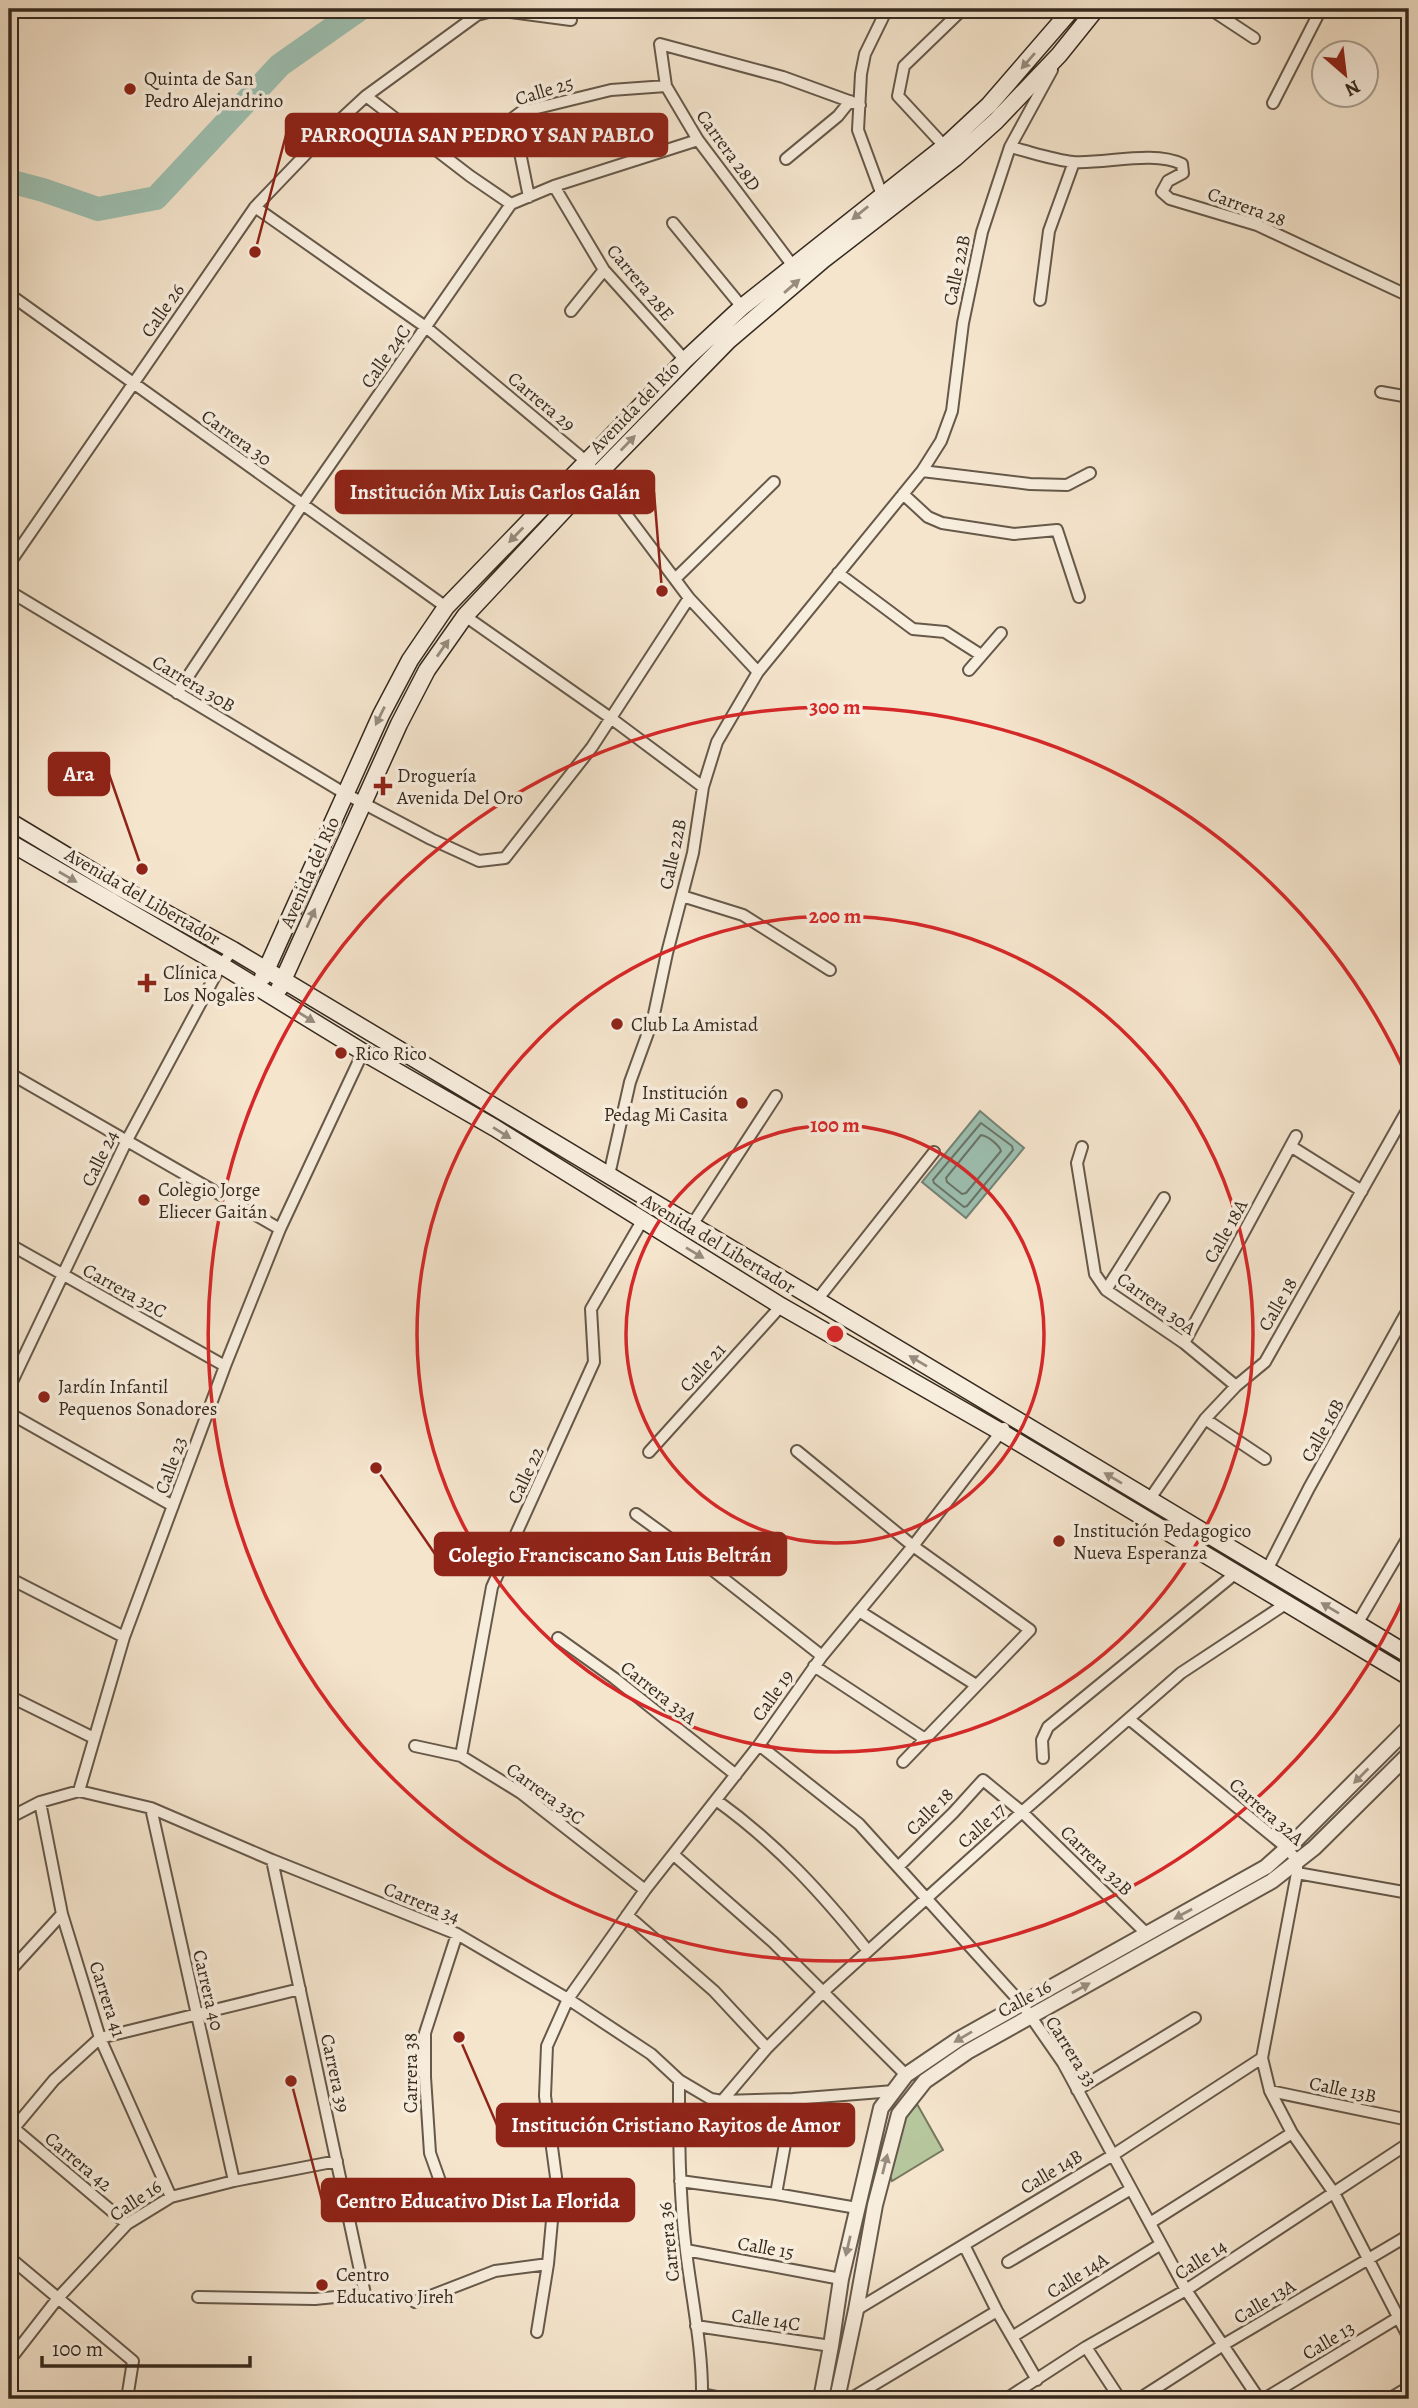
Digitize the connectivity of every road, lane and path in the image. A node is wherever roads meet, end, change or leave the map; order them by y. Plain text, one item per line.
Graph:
1 (887, 9) edge
2 (963, 9) edge
3 (1072, 9) edge
4 (1210, 9) edge
5 (1321, 9) edge
6 (1089, 11) edge
7 (571, 20) dead end
8 (1254, 38) dead end
9 (1059, 55) junction
10 (666, 86) junction
11 (366, 96) junction
12 (855, 103) junction
13 (1273, 103) dead end
14 (698, 140) junction
15 (1010, 147) junction
16 (950, 152) junction
17 (786, 159) dead end
18 (1074, 162) junction
19 (554, 186) junction
20 (881, 195) junction
21 (529, 197) junction
22 (511, 204) junction
23 (255, 207) junction
24 (673, 223) dead end
25 (793, 266) junction
26 (604, 270) junction
27 (9, 294) edge
28 (1409, 296) edge
29 (1040, 300) dead end
30 (742, 307) junction
31 (571, 311) dead end
32 (427, 328) junction
33 (685, 360) junction
34 (132, 383) junction
35 (1381, 392) dead end
36 (1409, 397) edge
37 (592, 469) junction
38 (922, 471) junction
39 (1090, 473) dead end
40 (774, 482) dead end
41 (903, 494) junction
42 (302, 505) junction
43 (9, 564) edge
44 (838, 573) junction
45 (675, 579) junction
46 (9, 591) edge
47 (1079, 597) dead end
48 (689, 598) junction
49 (446, 607) junction
50 (466, 616) junction
51 (1001, 633) dead end
52 (981, 655) junction
53 (969, 670) dead end
54 (758, 672) junction
55 (177, 693) junction
56 (612, 719) junction
57 (703, 787) junction
58 (344, 793) junction
59 (363, 802) junction
60 (9, 821) edge
61 (9, 842) edge
62 (682, 895) junction
63 (233, 950) junction
64 (221, 965) junction
65 (830, 970) dead end
66 (267, 971) junction
67 (283, 981) junction
68 (257, 986) junction
69 (274, 997) junction
70 (363, 1052) junction
71 (9, 1073) edge
72 (776, 1096) dead end
73 (1409, 1107) edge
74 (1296, 1136) dead end
75 (126, 1142) junction
76 (1082, 1147) dead end
77 (1292, 1147) junction
78 (934, 1152) dead end
79 (610, 1175) junction
80 (1362, 1191) junction
81 (1164, 1198) dead end
82 (642, 1221) junction
83 (692, 1225) junction
84 (280, 1229) junction
85 (9, 1244) edge
86 (63, 1275) junction
87 (1106, 1290) junction
88 (817, 1300) junction
89 (781, 1306) junction
90 (1409, 1308) edge
91 (1184, 1343) junction
92 (225, 1366) junction
93 (1236, 1387) junction
94 (9, 1388) edge
95 (9, 1413) edge
96 (1013, 1418) junction
97 (1205, 1419) junction
98 (1001, 1432) junction
99 (797, 1451) dead end
100 (649, 1452) dead end
101 (1265, 1459) dead end
102 (1149, 1500) junction
103 (173, 1506) junction
104 (636, 1514) dead end
105 (1409, 1527) edge
106 (913, 1546) junction
107 (1267, 1570) junction
108 (1236, 1573) junction
109 (9, 1577) edge
110 (1287, 1604) junction
111 (859, 1611) junction
112 (1357, 1624) junction
113 (124, 1637) junction
114 (558, 1638) dead end
115 (1409, 1655) edge
116 (822, 1656) junction
117 (814, 1666) junction
118 (1409, 1677) edge
119 (976, 1685) junction
120 (9, 1696) edge
121 (1129, 1719) junction
122 (1409, 1727) edge
123 (94, 1738) junction
124 (925, 1738) junction
125 (759, 1745) junction
126 (415, 1746) dead end
127 (1409, 1754) edge
128 (461, 1755) junction
129 (1043, 1758) dead end
130 (902, 1762) dead end
131 (736, 1775) junction
132 (79, 1791) junction
133 (716, 1800) junction
134 (40, 1802) junction
135 (151, 1808) junction
136 (1022, 1812) junction
137 (9, 1818) edge
138 (1287, 1848) junction
139 (674, 1855) junction
140 (272, 1860) junction
141 (898, 1867) junction
142 (1297, 1867) junction
143 (646, 1890) junction
144 (1409, 1893) edge
145 (927, 1898) junction
146 (62, 1914) junction
147 (627, 1915) junction
148 (457, 1934) junction
149 (1147, 1934) junction
150 (868, 1951) junction
151 (9, 1972) edge
152 (300, 1989) junction
153 (824, 1991) junction
154 (568, 1999) junction
155 (1026, 2010) junction
156 (197, 2015) junction
157 (1195, 2018) dead end
158 (100, 2038) junction
159 (766, 2048) junction
160 (1262, 2058) junction
161 (906, 2075) junction
162 (679, 2080) junction
163 (1077, 2090) junction
164 (894, 2091) junction
165 (1270, 2091) junction
166 (793, 2099) junction
167 (722, 2101) junction
168 (1409, 2120) edge
169 (10, 2129) edge
170 (1293, 2133) junction
171 (1409, 2143) edge
172 (1113, 2155) junction
173 (337, 2161) junction
174 (234, 2181) junction
175 (680, 2181) junction
176 (1131, 2189) junction
177 (1334, 2193) junction
178 (776, 2194) junction
179 (171, 2197) junction
180 (554, 2200) junction
181 (857, 2208) junction
182 (1150, 2223) junction
183 (127, 2224) junction
184 (1409, 2235) edge
185 (1161, 2244) junction
186 (964, 2245) junction
187 (686, 2250) junction
188 (9, 2257) edge
189 (1370, 2259) junction
190 (1008, 2262) dead end
191 (548, 2264) junction
192 (841, 2279) junction
193 (1186, 2290) junction
194 (198, 2297) dead end
195 (58, 2298) junction
196 (415, 2302) dead end
197 (856, 2310) junction
198 (996, 2311) junction
199 (1404, 2314) edge
200 (696, 2326) junction
201 (537, 2332) dead end
202 (1012, 2337) junction
203 (1409, 2338) edge
204 (1223, 2345) junction
205 (831, 2346) junction
206 (1086, 2347) junction
207 (9, 2361) edge
208 (1037, 2380) junction
209 (1409, 2387) edge
210 (702, 2397) edge
211 (127, 2399) edge
212 (728, 2399) edge
213 (821, 2399) edge
214 (837, 2399) edge
215 (850, 2399) edge
216 (1006, 2399) edge
217 (1120, 2399) edge
218 (1139, 2399) edge
219 (1262, 2399) edge
220 (1389, 2399) edge

1 - 12 street
2 - 16 street
3 -> 16 main road, Avenida del Río
4 - 8 street
5 - 13 street
6 - 9 main road, Avenida del Río
7 - 11 street, Calle 26
9 - 15 street, Calle 22B
9 - 16 main road, Avenida del Río
10 - 12 street, Carrera 28D
10 - 14 street, Carrera 28D
10 - 21 street, Calle 25
11 - 22 street
11 - 23 street, Calle 26
12 - 17 street
12 - 20 street
14 - 19 street
14 - 25 street, Carrera 28D
15 - 18 street
15 - 38 street, Calle 22B
16 - 20 main road, Avenida del Río
37 -> 16 main road, Avenida del Río
18 - 28 street, Carrera 28
18 - 29 street
19 - 21 street
19 - 26 street, Carrera 28E
20 -> 25 main road, Avenida del Río
21 - 22 street
22 - 32 street, Calle 24C
23 - 32 street, Carrera 29
23 - 34 street, Calle 26
24 - 30 street
25 - 30 main road, Avenida del Río
26 - 31 street
26 - 33 street, Carrera 28E
27 - 34 street, Carrera 30
30 - 33 main road, Avenida del Río
32 - 37 street, Carrera 29
32 - 42 street, Calle 24C
33 - 37 main road, Avenida del Río
34 - 42 street, Carrera 30
34 - 43 street, Calle 26
35 - 36 street
37 - 45 street, Carrera 29
37 -> 49 main road, Avenida del Río
37 - 50 main road, Avenida del Río
38 - 39 street
38 - 41 street, Calle 22B
40 - 45 street
41 - 44 street, Calle 22B
41 - 47 street
42 - 49 street, Carrera 30
42 - 55 street, Calle 24C
44 - 52 street
44 - 54 street, Calle 22B
45 - 48 street, Carrera 29
46 - 55 street, Carrera 30B
48 - 54 street, Carrera 29
48 - 56 street, Carrera 30B
49 -> 58 main road, Avenida del Río
50 - 56 street
59 -> 50 main road, Avenida del Río
51 - 52 street
52 - 53 street
54 - 57 street, Calle 22B
55 - 58 street, Carrera 30B
56 - 57 street
56 - 59 street, Carrera 30B
57 - 62 street, Calle 22B
58 - 59 street, Carrera 30B
58 - 66 main road, Avenida del Río
67 -> 59 main road, Avenida del Río
60 - 63 main road, Avenida del Libertador
61 -> 64 main road, Avenida del Libertador
62 - 65 street
62 - 79 street, Calle 22B
63 - 64 street, Calle 24
63 - 66 main road, Avenida del Libertador
64 - 68 main road, Avenida del Libertador
64 - 75 street, Calle 24
66 - 67 main road, Avenida del Libertador
66 - 68 main road, Avenida del Río
67 - 69 main road, Avenida del Río
67 - 79 main road, Avenida del Libertador
68 - 69 main road, Avenida del Libertador
69 -> 70 main road, Avenida del Libertador
70 -> 82 main road, Avenida del Libertador
70 - 84 street, Calle 23
71 - 75 street
72 - 83 street
73 - 80 street, Calle 18
74 - 77 street, Calle 18A
75 - 84 street
75 - 86 street, Calle 24
76 - 87 street, Carrera 30A
77 - 80 street
77 - 91 street, Calle 18A
78 - 88 street
79 - 83 main road, Avenida del Libertador
80 - 93 street, Calle 18
81 - 87 street
82 -> 89 main road, Avenida del Libertador
82 - 128 street, Calle 22
83 - 88 main road, Avenida del Libertador
84 - 92 street, Calle 23
85 - 86 street, Carrera 32C
86 - 92 street, Carrera 32C
86 - 94 street, Calle 24
87 - 91 street, Carrera 30A
96 -> 88 main road, Avenida del Libertador
89 - 98 main road, Avenida del Libertador
89 - 100 street, Calle 21
90 - 107 street, Calle 16B
91 - 93 street, Carrera 30A
92 - 103 street, Calle 23
93 - 97 street, Calle 18
95 - 103 street
96 - 98 street, Calle 19
102 -> 96 main road, Avenida del Libertador
97 - 101 street
97 - 102 street, Calle 18
98 - 106 street, Calle 19
98 - 108 main road, Avenida del Libertador
99 - 106 street
102 - 107 main road, Avenida del Libertador
103 - 113 street, Calle 23
104 - 116 street
105 - 112 street
106 - 111 street, Calle 19
106 - 119 street
112 -> 107 main road, Avenida del Libertador
108 - 110 main road, Avenida del Libertador
108 - 129 street
109 - 113 street
110 - 118 main road, Avenida del Libertador
110 - 121 street, Calle 17
111 - 116 street, Calle 19
111 - 119 street
112 - 115 main road, Avenida del Libertador
113 - 123 street, Calle 23
114 - 131 street, Carrera 33A
116 - 117 street, Calle 19
117 - 124 street
117 - 125 street, Calle 19
119 - 124 street
120 - 123 street
121 - 136 street, Calle 17
121 - 138 street, Carrera 32A
122 -> 138 street, Calle 16
123 - 132 street, Calle 23
124 - 130 street
125 - 131 street, Calle 19
125 - 141 street, Carrera 33
126 - 128 street, Carrera 33C
127 - 142 street, Calle 16
128 - 143 street, Carrera 33C
131 - 133 street, Calle 19
132 - 134 street
132 - 135 street, Carrera 34
133 - 139 street, Calle 19
133 - 150 street
134 - 137 street
134 - 146 street, Carrera 41
135 - 140 street, Carrera 34
135 - 156 street, Carrera 40
136 - 141 street, Calle 18
136 - 145 street, Calle 17
136 - 149 street, Carrera 32B
138 - 142 street, Carrera 32A
138 -> 149 street, Calle 16
139 - 143 street, Calle 19
139 - 153 street
140 - 148 street, Carrera 34
140 - 152 street, Carrera 39
141 - 145 street, Carrera 33
142 - 144 street
155 -> 142 street, Calle 16
142 - 160 street, Carrera 32A
143 - 147 street, Calle 19
145 - 150 street, Calle 17
145 - 155 street, Carrera 33
146 - 151 street
146 - 158 street, Carrera 41
147 - 154 street, Calle 19
147 - 159 street
148 - 154 street, Carrera 34
148 - 180 street, Carrera 38
149 - 155 street, Calle 16
150 - 153 street, Calle 17
152 - 156 street
152 - 173 street, Carrera 39
153 - 159 street, Calle 17
153 - 161 street
154 - 162 street, Carrera 34
154 - 180 street, Calle 19
155 -> 161 street, Calle 16
155 - 163 street, Carrera 33
197 -> 155 street, Calle 16
156 - 158 street
156 - 174 street, Carrera 40
157 - 163 street
158 - 169 street
158 - 179 street, Carrera 41
159 - 167 street, Calle 17
160 - 165 street, Carrera 32A
160 - 172 street, Calle 14B
161 - 164 street, Calle 16
162 - 167 street, Carrera 34
162 - 175 street, Carrera 36
163 - 172 street, Carrera 33
164 - 166 street
164 - 181 street, Calle 16
165 - 168 street, Calle 13B
165 - 170 street, Carrera 32A
166 - 167 street
166 - 178 street
169 - 183 street, Carrera 42
170 - 177 street, Carrera 32A
170 - 182 street
171 - 177 street, Calle 14
172 - 176 street, Carrera 33
172 - 186 street, Calle 14B
173 - 174 street, Calle 16
173 - 194 street, Carrera 39
174 - 179 street, Calle 16
175 - 178 street
175 - 187 street, Carrera 36
176 - 182 street, Carrera 33
176 - 190 street
177 - 189 street, Carrera 32A
177 - 193 street, Calle 14
178 - 181 street
179 - 183 street, Calle 16
180 - 191 street, Calle 19
181 -> 192 street, Calle 16
182 - 185 street, Carrera 33
183 - 195 street, Calle 16
184 - 189 street, Calle 13A
185 - 193 street, Carrera 33
185 - 202 street, Calle 14A
186 - 197 street, Calle 14B
186 - 198 street
187 - 192 street, Calle 15
187 - 200 street, Carrera 36
188 - 195 street
189 - 199 street, Carrera 32A
189 - 204 street, Calle 13A
191 - 196 street
191 - 201 street, Calle 19
192 - 205 street, Calle 16
193 - 204 street, Carrera 33
193 - 206 street, Calle 14
195 - 207 street, Calle 16
195 - 211 street
197 - 214 street, Calle 16
198 - 202 street
198 - 215 street
199 - 203 street, Carrera 32A
199 - 219 street, Calle 13
200 - 205 street, Calle 14C
200 - 210 street, Carrera 36
202 - 208 street
204 - 218 street, Calle 13A
204 - 219 street, Carrera 33
205 - 213 street, Calle 16
206 - 208 street, Calle 14
206 - 217 street
208 - 216 street, Calle 14
209 - 220 street
210 - 212 street

